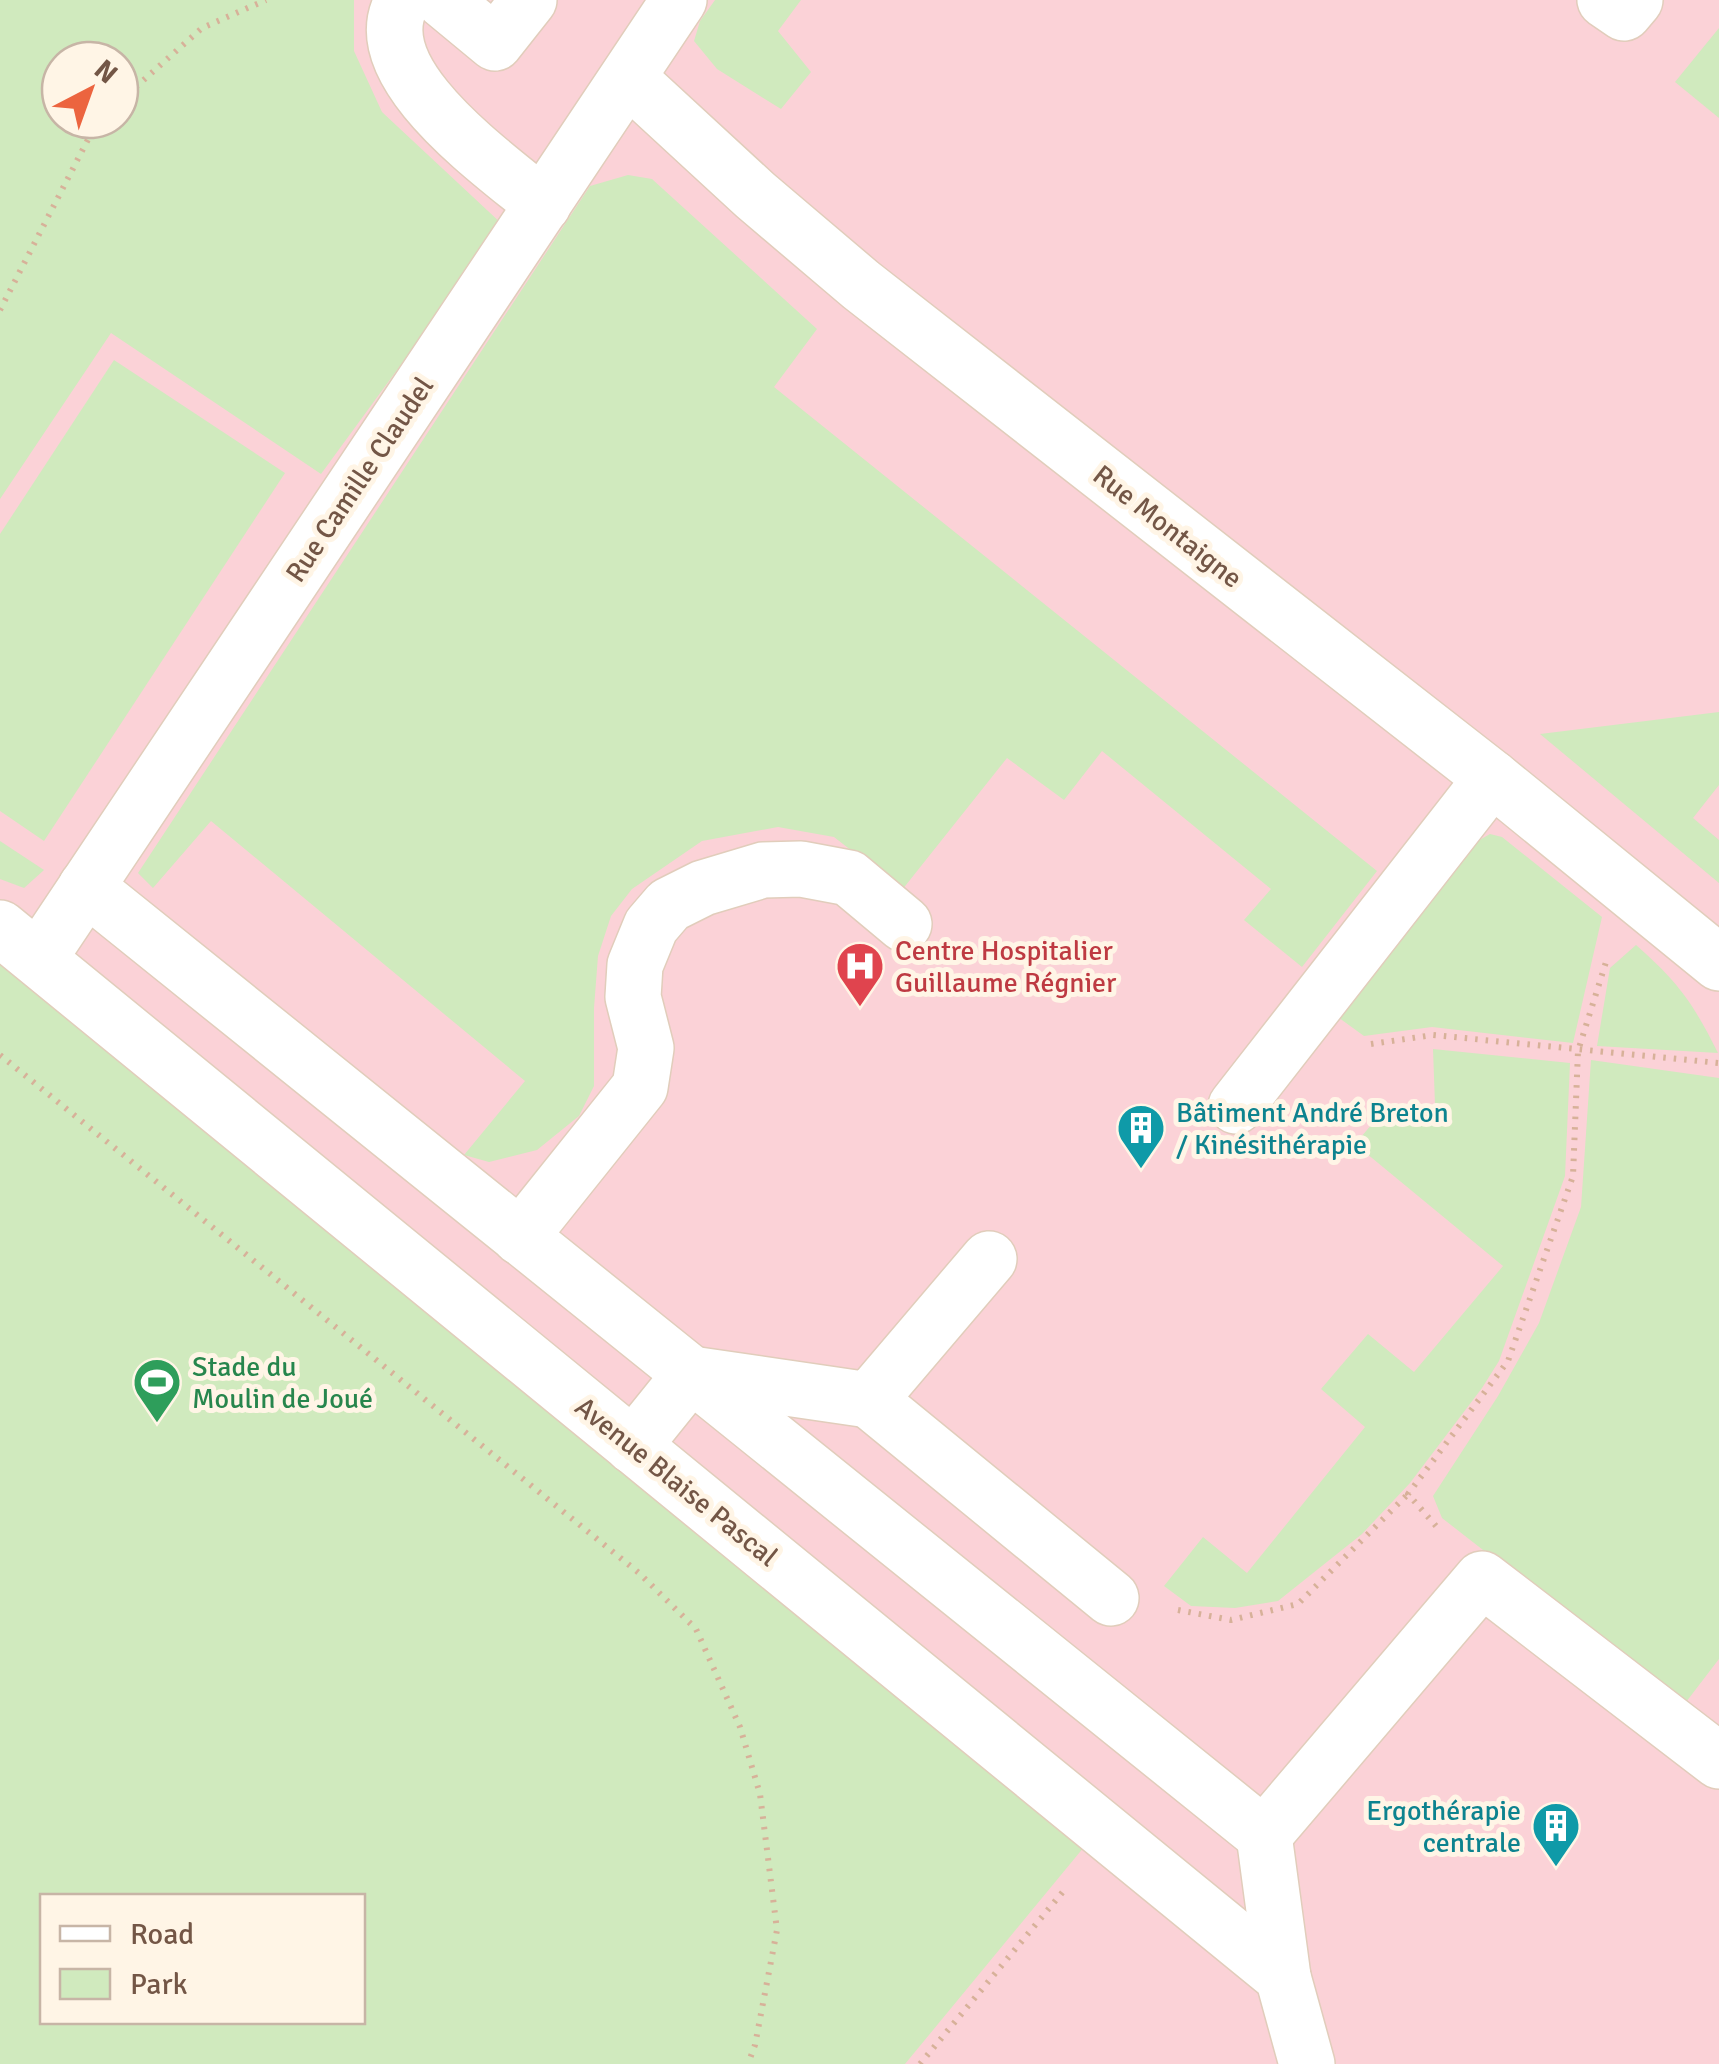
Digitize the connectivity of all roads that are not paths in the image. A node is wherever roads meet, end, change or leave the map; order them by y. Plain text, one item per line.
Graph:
1 (403, 0) edge
2 (443, 0) edge
3 (529, 0) edge
4 (680, 0) edge
5 (1605, 0) edge
6 (1635, 0) edge
7 (628, 78) junction
8 (543, 205) junction
9 (1492, 778) junction
10 (86, 887) junction
11 (904, 924) dead end
12 (19, 943) edge
13 (1719, 962) edge
14 (1236, 1106) dead end
15 (520, 1237) junction
16 (989, 1259) dead end
17 (690, 1374) junction
18 (869, 1400) junction
19 (634, 1446) junction
20 (1111, 1598) road end
21 (1719, 1761) edge
22 (1264, 1834) junction
23 (1283, 1977) junction
24 (1307, 2064) edge

1 - 8 lane
2 - 3 lane
4 - 7 lane, Rue Camille Claudel
5 - 6 lane
7 - 8 lane, Rue Camille Claudel
7 - 9 lane, Rue Montaigne
8 - 10 lane, Rue Camille Claudel
9 - 13 lane, Rue Montaigne
9 - 14 lane
10 - 12 lane, Rue Camille Claudel
10 - 15 lane
11 - 15 lane
12 - 19 lane, Avenue Blaise Pascal
15 - 17 lane
16 - 18 lane
17 - 18 lane
17 - 19 lane
17 - 22 lane
18 - 20 lane
19 - 23 lane, Avenue Blaise Pascal
21 - 22 lane
22 - 23 lane
23 - 24 lane

